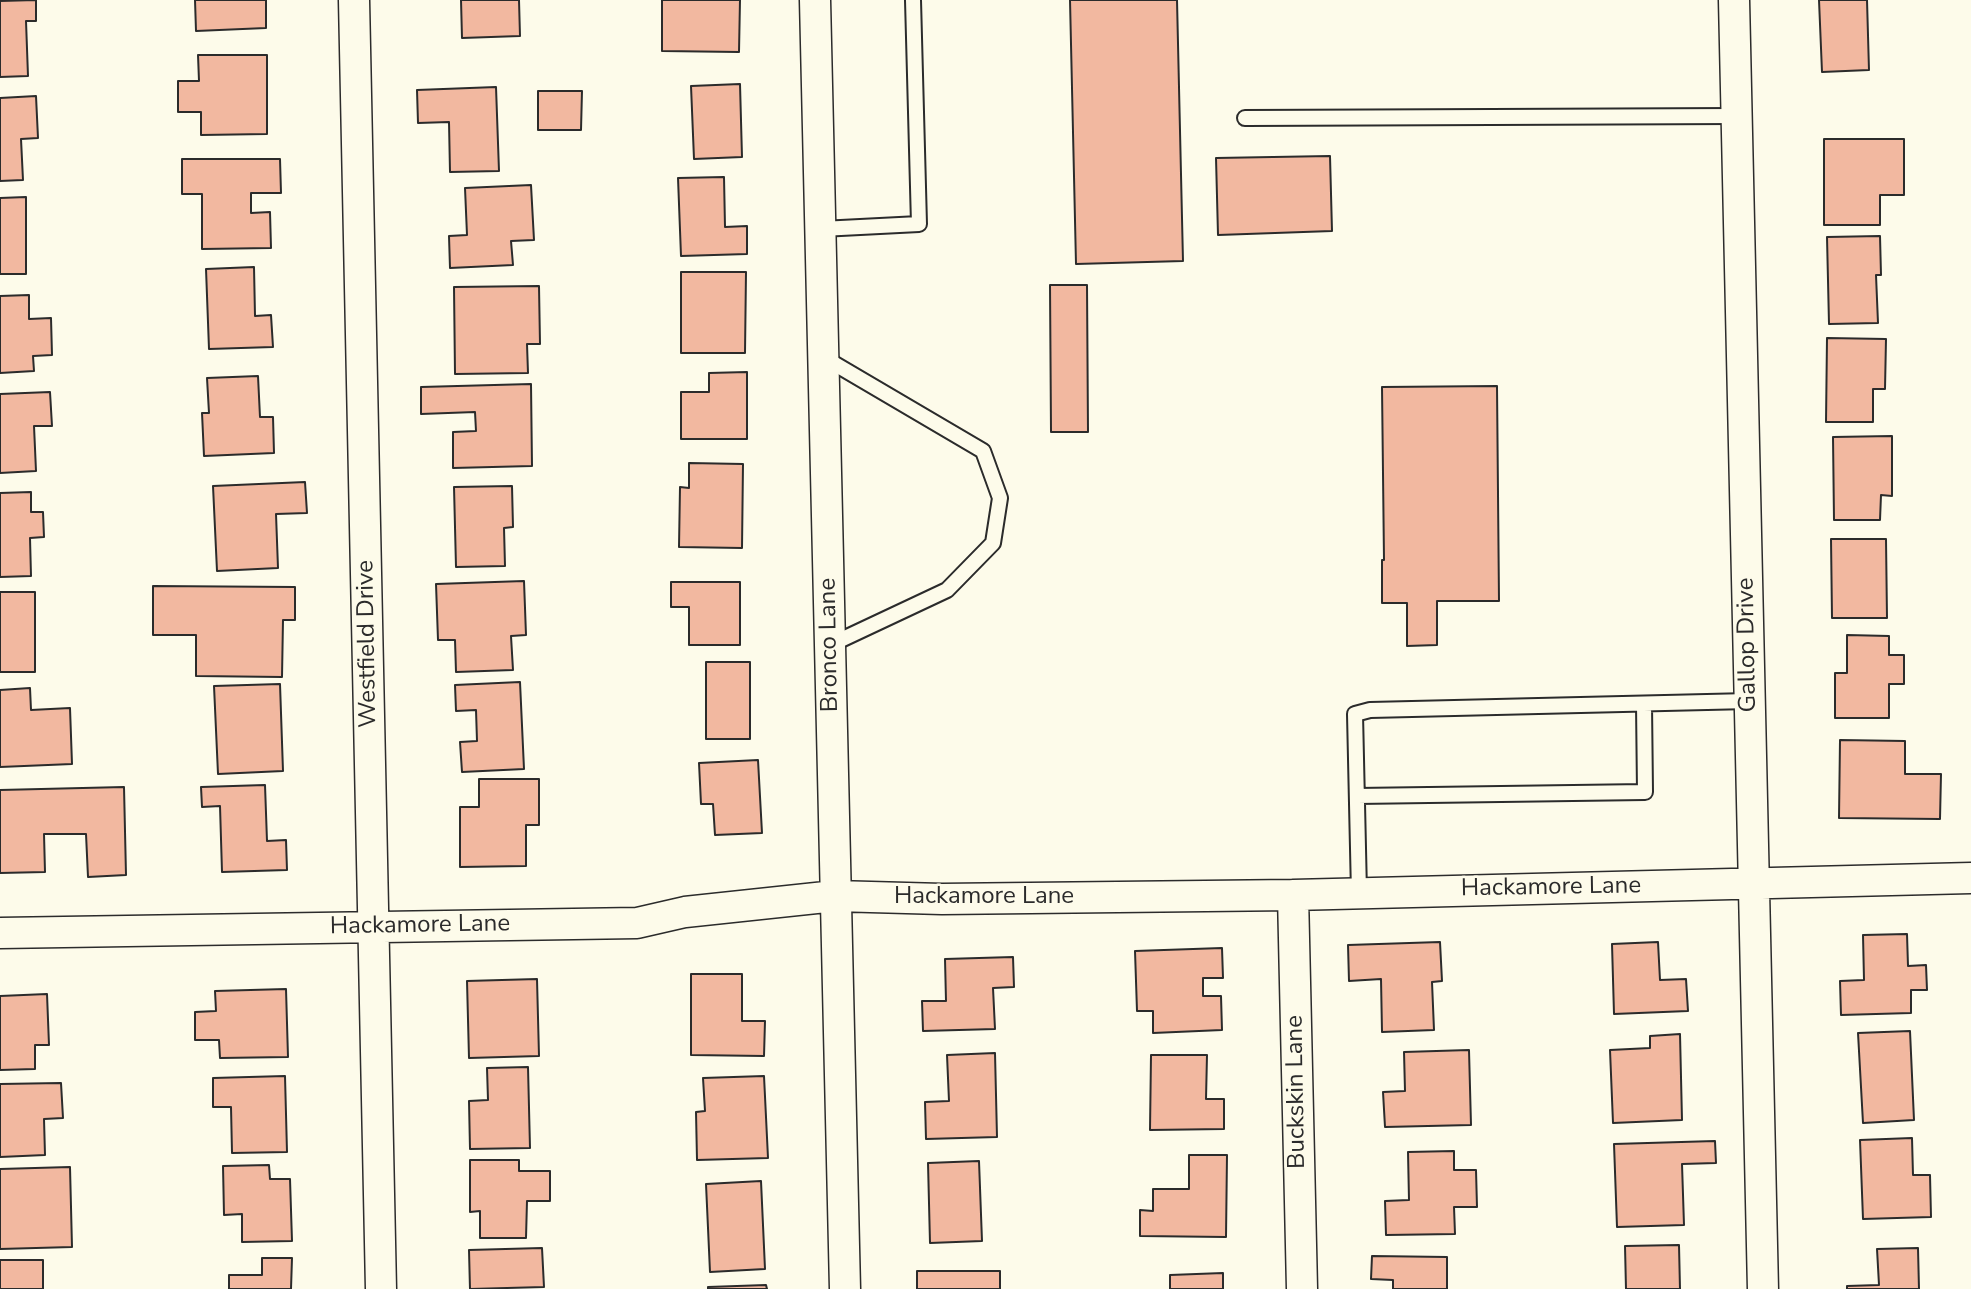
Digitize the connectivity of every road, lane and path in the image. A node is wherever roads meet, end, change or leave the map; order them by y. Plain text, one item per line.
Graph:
1 (354, 0) edge
2 (815, 0) edge
3 (913, 0) edge
4 (1734, 0) edge
5 (1737, 116) junction
6 (1245, 118) dead end
7 (821, 229) junction
8 (823, 357) junction
9 (830, 645) junction
10 (1749, 701) junction
11 (1644, 704) junction
12 (1357, 796) junction
13 (1971, 878) edge
14 (1753, 883) junction
15 (1359, 894) junction
16 (1293, 895) junction
17 (835, 896) junction
18 (374, 927) junction
19 (0, 933) edge
20 (381, 1289) edge
21 (845, 1289) edge
22 (1301, 1289) edge
23 (1763, 1289) edge

1 - 18 street, Westfield Drive
2 - 7 street, Bronco Lane
3 - 7 lane
4 - 5 street, Gallop Drive
5 - 6 lane
5 - 10 street, Gallop Drive
7 - 8 street, Bronco Lane
8 - 9 street, Bronco Lane
8 - 9 lane
9 - 17 street, Bronco Lane
10 - 11 lane
10 - 14 street, Gallop Drive
11 - 12 lane
11 - 12 lane
12 - 15 lane
13 - 14 street, Hackamore Lane
14 - 15 street, Hackamore Lane
14 - 23 street, Gallop Drive
15 - 16 street, Hackamore Lane
16 - 17 street, Hackamore Lane
16 - 22 street, Buckskin Lane
17 - 18 street, Hackamore Lane
17 - 21 street, Bronco Lane
18 - 19 street, Hackamore Lane
18 - 20 street, Westfield Drive

